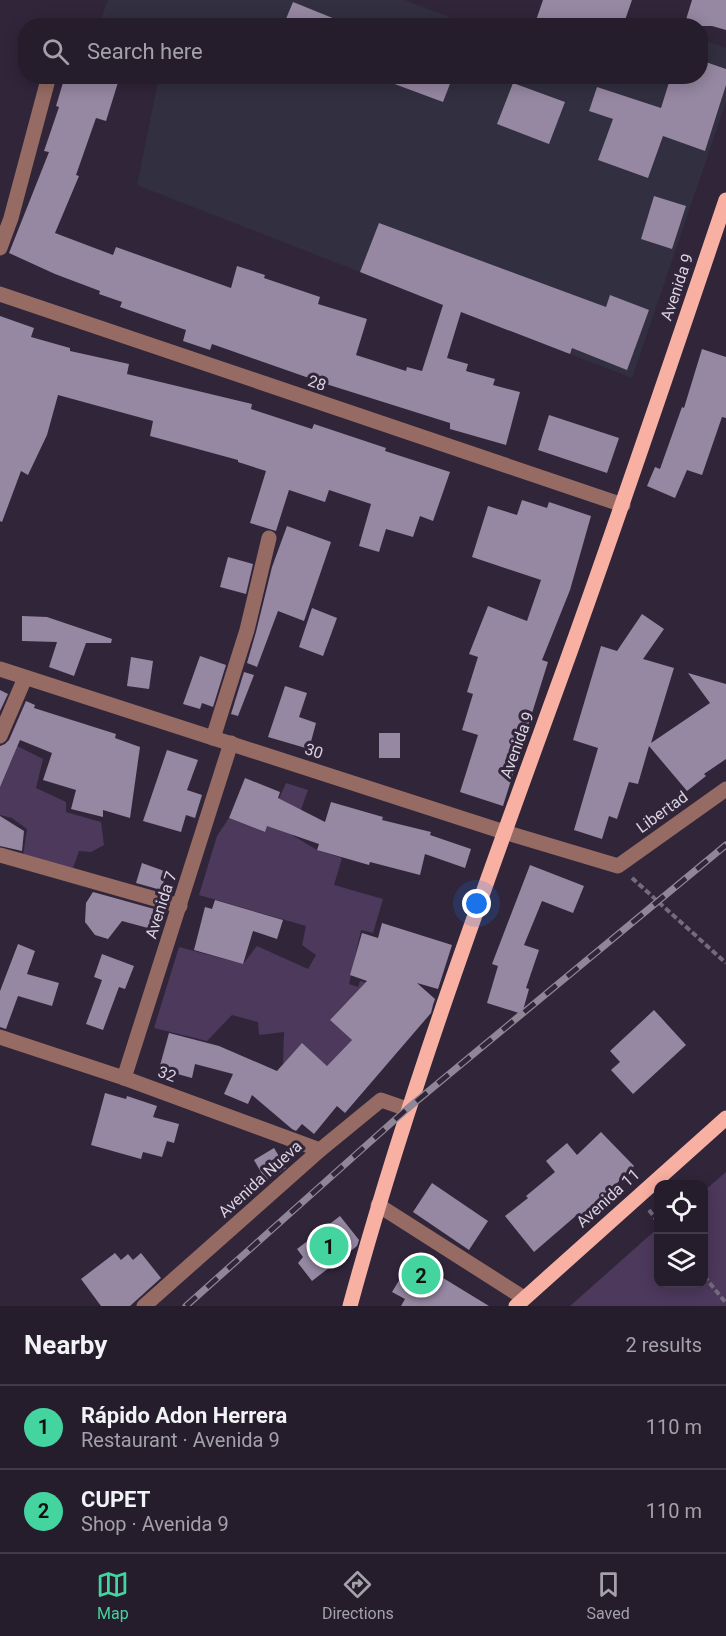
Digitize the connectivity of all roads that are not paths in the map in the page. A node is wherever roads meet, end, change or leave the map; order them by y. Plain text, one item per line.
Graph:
1 (47, 84) edge
2 (726, 200) edge
3 (0, 248) edge
4 (0, 294) edge
5 (623, 506) junction
6 (269, 538) dead end
7 (0, 669) edge
8 (25, 678) junction
9 (0, 736) edge
10 (213, 738) junction
11 (231, 742) junction
12 (726, 789) edge
13 (504, 832) junction
14 (0, 855) edge
15 (618, 866) joint
16 (180, 906) junction
17 (0, 1037) edge
18 (124, 1078) junction
19 (407, 1109) junction
20 (726, 1118) edge
21 (320, 1150) junction
22 (378, 1204) junction
23 (520, 1302) edge
24 (144, 1306) edge
25 (350, 1306) edge

1 - 3 street
2 - 5 main road, Avenida 9
4 - 5 street, 28
5 - 13 main road, Avenida 9
6 - 10 street
7 - 8 street, 30
8 - 9 street
8 - 10 street, 30
10 - 11 street, 30
11 - 13 street, 30
11 - 16 street, Avenida 7
12 - 15 street, Libertad
13 - 15 street, 30
13 - 19 main road, Avenida 9
14 - 16 street
16 - 18 street, Avenida 7
17 - 18 street, 32
18 - 21 street, 32
19 - 21 street, Avenida Nueva
19 - 22 main road, Avenida 9
20 - 23 main road, Avenida 11
21 - 24 street, Avenida Nueva
22 - 23 street
22 - 25 main road, Avenida 9

